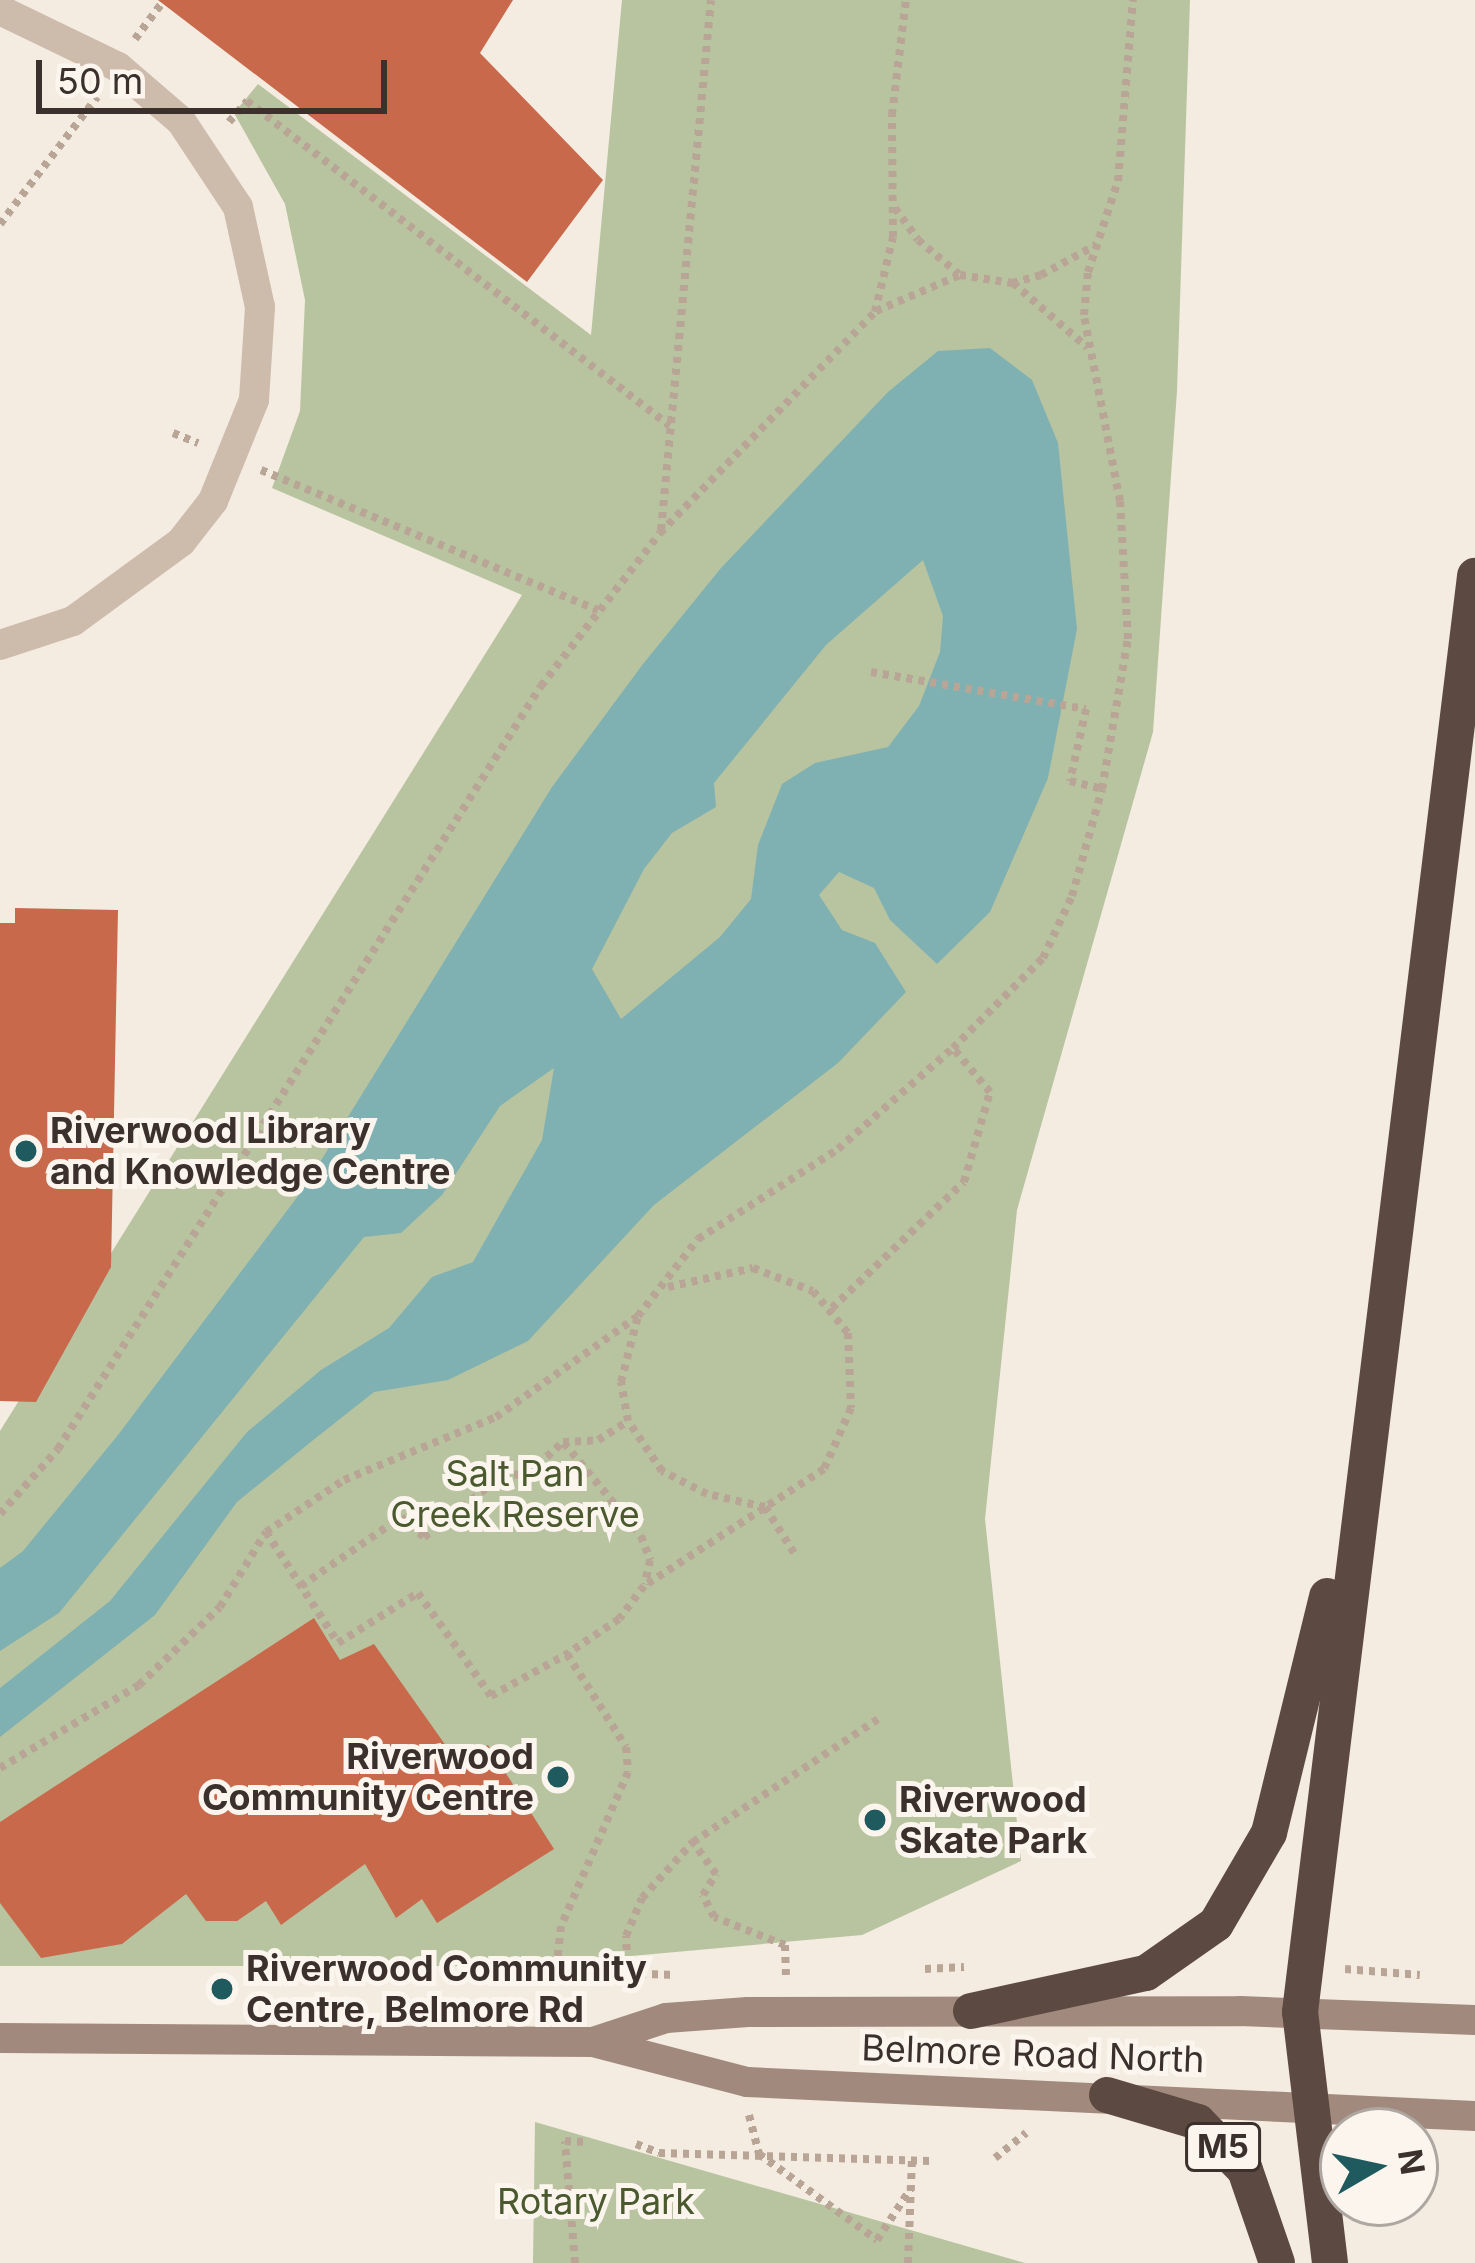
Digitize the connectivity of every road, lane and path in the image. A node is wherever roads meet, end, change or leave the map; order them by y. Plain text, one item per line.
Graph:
1 (711, 0) edge
2 (906, 0) edge
3 (1133, 0) edge
4 (162, 3) dead end
5 (0, 10) edge
6 (124, 24) dead end
7 (140, 32) junction
8 (155, 47) dead end
9 (118, 67) junction
10 (215, 112) dead end
11 (894, 206) junction
12 (0, 224) edge
13 (1097, 245) junction
14 (960, 275) junction
15 (1012, 283) junction
16 (874, 312) junction
17 (1087, 347) junction
18 (670, 426) junction
19 (173, 433) dead end
20 (235, 458) junction
21 (660, 533) junction
22 (1475, 576) edge
23 (598, 610) junction
24 (0, 645) edge
25 (871, 672) dead end
26 (1102, 789) junction
27 (953, 1048) junction
28 (666, 1287) junction
29 (832, 1308) junction
30 (638, 1316) junction
31 (1370, 1405) junction
32 (628, 1421) junction
33 (563, 1442) junction
34 (765, 1507) junction
35 (0, 1514) edge
36 (266, 1532) junction
37 (796, 1556) dead end
38 (301, 1586) junction
39 (644, 1586) junction
40 (567, 1654) junction
41 (881, 1717) dead end
42 (0, 1768) edge
43 (693, 1842) junction
44 (975, 1966) dead end
45 (1333, 1969) dead end
46 (904, 1970) dead end
47 (810, 1975) dead end
48 (768, 1976) dead end
49 (786, 1976) junction
50 (1427, 1976) dead end
51 (971, 2011) junction
52 (1300, 2012) junction
53 (1475, 2020) edge
54 (0, 2038) edge
55 (592, 2042) junction
56 (1106, 2095) junction
57 (1311, 2105) junction
58 (747, 2108) dead end
59 (1475, 2116) edge
60 (1031, 2129) dead end
61 (585, 2142) dead end
62 (635, 2144) dead end
63 (759, 2154) junction
64 (995, 2158) dead end
65 (912, 2161) junction
66 (930, 2161) dead end
67 (911, 2188) junction
68 (575, 2263) edge
69 (908, 2263) edge
70 (1277, 2263) edge
71 (1330, 2263) edge

1 - 18 path
2 - 11 path
3 - 13 path
4 - 7 path
5 - 9 street
6 - 7 path
7 - 8 path
7 - 9 path
9 - 12 path
9 - 20 street
10 - 18 path
11 - 14 path
11 - 16 path
13 - 15 path
13 - 17 path
14 - 15 path
14 - 16 path
15 - 17 path
16 - 21 path
17 - 26 path
18 - 21 path
19 - 20 path
20 - 23 path
20 - 24 street
21 - 23 path
22 - 31 highway
23 - 35 path
25 - 26 path
26 - 27 path
27 - 28 path
27 - 29 path
28 - 29 path
28 - 30 path
29 - 34 path
30 - 32 path
30 - 36 path
31 - 51 highway
31 - 52 highway
32 - 33 path
32 - 34 path
33 - 38 path
33 - 39 path
34 - 37 path
34 - 39 path
36 - 38 path
36 - 42 path
38 - 40 path
39 - 40 path
40 - 43 path
41 - 43 path
43 - 49 path
44 - 46 path
45 - 50 path
47 - 49 path
48 - 49 path
51 - 52 main road, Belmore Road North
51 - 55 main road, Belmore Road North
52 - 53 main road, Belmore Road North
52 - 57 highway, M5
54 - 55 main road, Belmore Road North
55 - 56 main road, Belmore Road North
56 - 57 main road, Belmore Road North
56 - 70 highway, M5
57 - 59 main road, Belmore Road North
57 - 71 highway, M5
58 - 63 path
60 - 64 path
61 - 68 path
62 - 63 path
63 - 65 path
63 - 67 path
65 - 66 path
65 - 67 path
67 - 69 path

